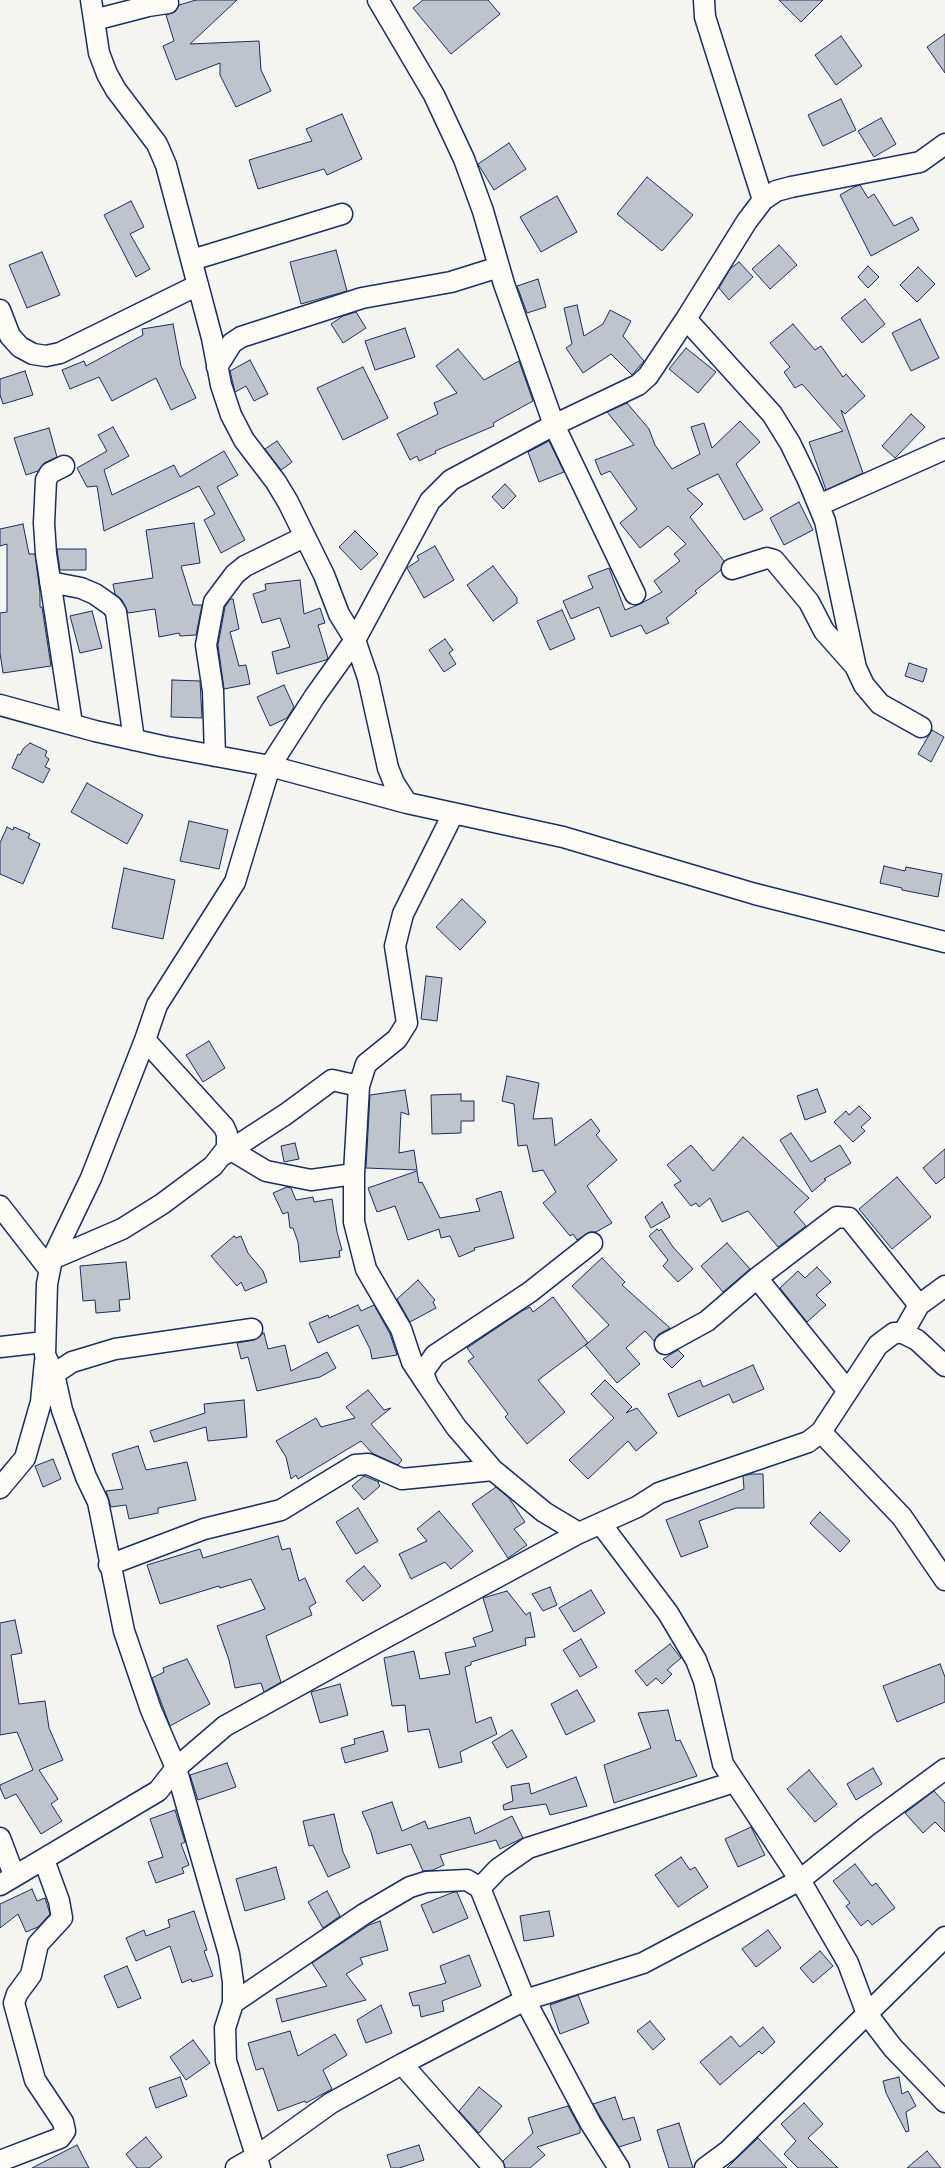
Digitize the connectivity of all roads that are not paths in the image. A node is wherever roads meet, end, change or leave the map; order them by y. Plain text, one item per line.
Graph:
1 (91, 0) edge
2 (378, 0) edge
3 (704, 0) edge
4 (168, 3) dead end
5 (94, 20) junction
6 (945, 144) edge
7 (763, 200) junction
8 (342, 214) dead end
9 (192, 260) junction
10 (499, 267) junction
11 (198, 285) junction
12 (1, 318) edge
13 (686, 319) junction
14 (217, 367) junction
15 (554, 425) junction
16 (945, 449) edge
17 (64, 466) dead end
18 (820, 505) junction
19 (304, 537) junction
20 (732, 569) dead end
21 (50, 582) junction
22 (635, 594) dead end
23 (355, 640) junction
24 (856, 668) junction
25 (0, 705) edge
26 (72, 724) junction
27 (920, 727) dead end
28 (134, 740) junction
29 (215, 756) junction
30 (270, 766) junction
31 (407, 803) junction
32 (453, 814) junction
33 (945, 942) edge
34 (145, 1040) junction
35 (359, 1086) junction
36 (227, 1152) junction
37 (354, 1174) junction
38 (0, 1206) edge
39 (592, 1243) dead end
40 (50, 1264) junction
41 (757, 1278) junction
42 (945, 1286) edge
43 (919, 1305) junction
44 (252, 1329) dead end
45 (902, 1333) junction
46 (665, 1344) dead end
47 (0, 1347) edge
48 (45, 1349) junction
49 (945, 1366) edge
50 (54, 1374) junction
51 (428, 1386) junction
52 (847, 1390) junction
53 (821, 1432) junction
54 (493, 1470) junction
55 (0, 1488) edge
56 (601, 1524) junction
57 (580, 1533) junction
58 (109, 1565) junction
59 (945, 1580) edge
60 (176, 1768) junction
61 (945, 1768) edge
62 (734, 1782) junction
63 (0, 1838) edge
64 (44, 1860) junction
65 (7, 1880) edge
66 (800, 1880) junction
67 (480, 1888) junction
68 (945, 1937) edge
69 (525, 2000) junction
70 (232, 2003) junction
71 (867, 2014) junction
72 (402, 2064) junction
73 (945, 2102) edge
74 (0, 2161) edge
75 (258, 2162) edge
76 (236, 2168) edge
77 (494, 2168) edge
78 (619, 2168) edge
79 (705, 2168) edge

1 - 5 street
2 - 10 street
3 - 7 street
4 - 5 street
5 - 9 street
6 - 7 street
7 - 13 street
8 - 9 street
9 - 11 street
10 - 14 street
10 - 15 street
11 - 12 street
11 - 14 street
13 - 15 street
13 - 18 street
14 - 19 street
15 - 22 street
15 - 23 street
16 - 18 street
17 - 21 street
18 - 24 street
19 - 23 street
19 - 29 street
20 - 24 street
21 - 26 street
21 - 28 street
23 - 30 street
23 - 31 street
24 - 27 street
25 - 26 street
26 - 28 street
28 - 29 street
29 - 30 street
30 - 31 street
30 - 34 street
31 - 32 street
32 - 33 street
32 - 35 street
34 - 36 street
34 - 40 street
35 - 36 street
35 - 37 street
36 - 37 street
36 - 40 street
37 - 51 street
38 - 40 street
39 - 51 street
40 - 48 street
41 - 43 street
41 - 46 street
41 - 52 street
42 - 43 street
43 - 45 street
44 - 50 street
45 - 49 street
45 - 52 street
47 - 48 street
48 - 50 street
48 - 55 street
50 - 58 street
51 - 54 street
52 - 53 street
53 - 56 street
53 - 59 street
54 - 57 street
54 - 58 street
56 - 57 street
56 - 62 street
57 - 60 street
58 - 60 street
60 - 64 street
60 - 70 street
61 - 66 street
62 - 66 street
62 - 67 street
63 - 65 street
64 - 65 street
64 - 74 street
66 - 69 street
66 - 71 street
67 - 69 street
67 - 70 street
68 - 71 street
69 - 72 street
69 - 78 street
70 - 75 street
71 - 73 street
71 - 79 street
72 - 75 street
72 - 77 street
75 - 76 street

